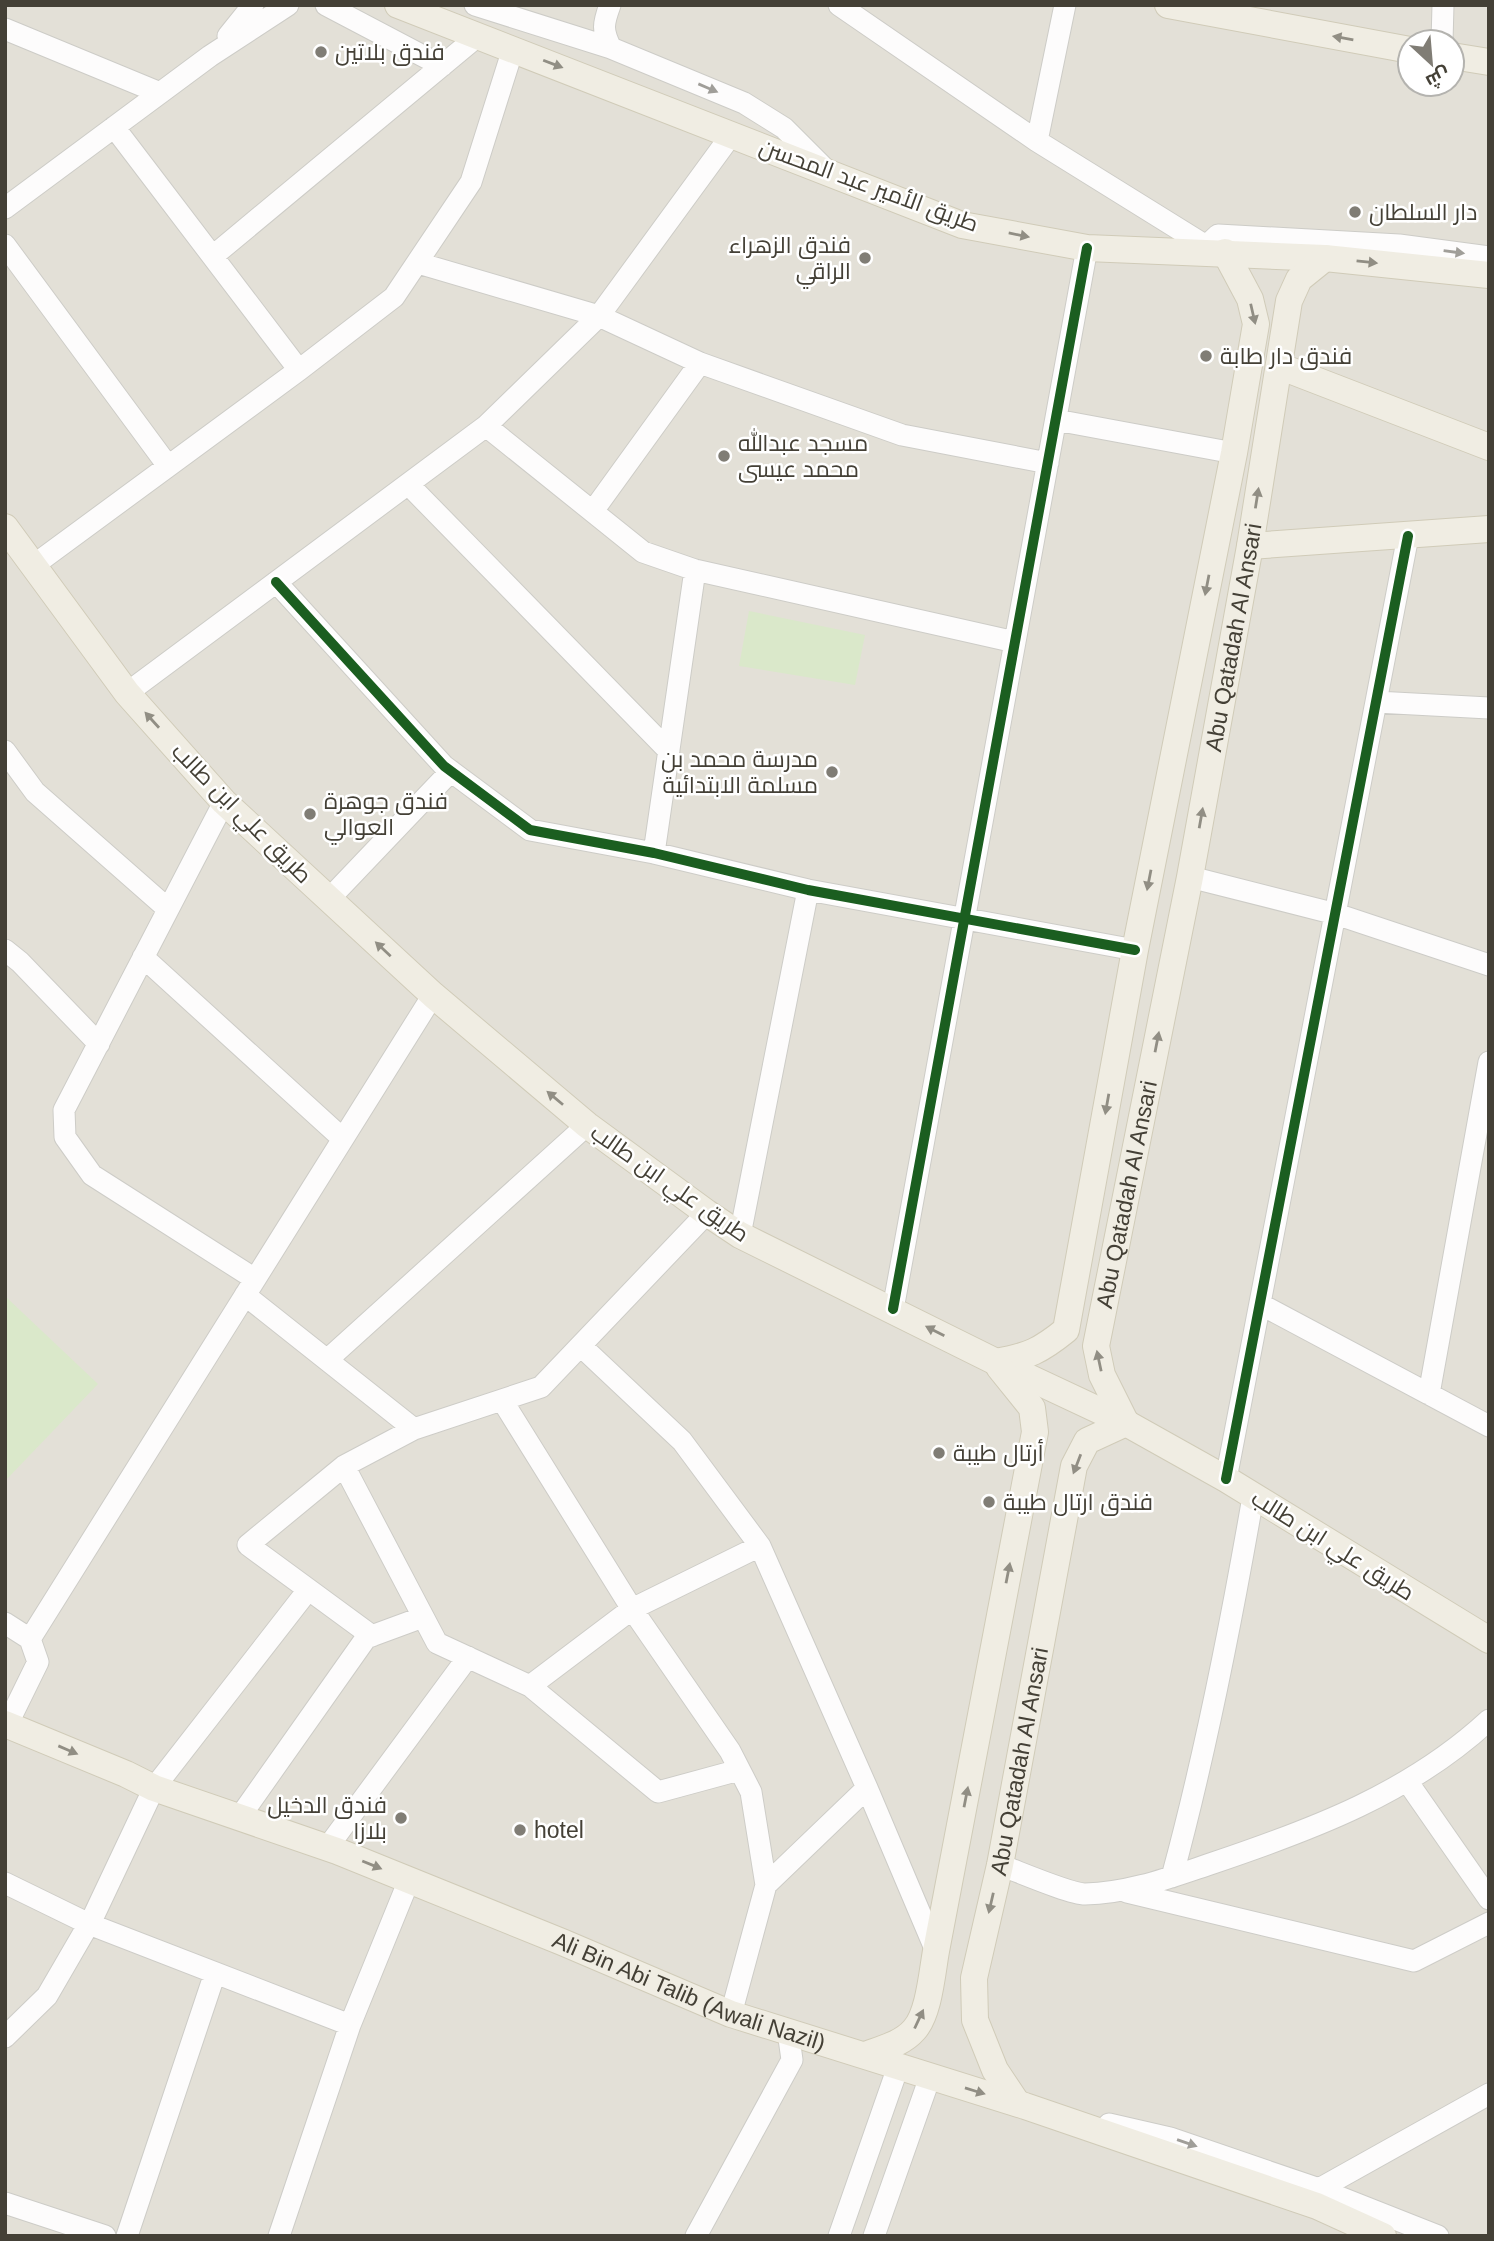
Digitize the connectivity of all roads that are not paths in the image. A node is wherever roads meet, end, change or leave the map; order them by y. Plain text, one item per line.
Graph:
1 (253, 5) edge
2 (288, 5) edge
3 (326, 5) edge
4 (398, 5) edge
5 (475, 5) edge
6 (610, 5) edge
7 (839, 5) edge
8 (1065, 5) edge
9 (1168, 5) edge
10 (1443, 5) edge
11 (1236, 12) edge
12 (1442, 28) edge
13 (5, 29) edge
14 (479, 35) junction
15 (1396, 47) edge
16 (611, 48) junction
17 (513, 49) junction
18 (209, 56) junction
19 (1466, 58) edge
20 (1489, 62) edge
21 (442, 66) junction
22 (160, 93) junction
23 (114, 127) junction
24 (732, 134) junction
25 (1037, 141) junction
26 (831, 175) junction
27 (5, 208) edge
28 (5, 245) edge
29 (1218, 246) junction
30 (1087, 248) junction
31 (213, 256) junction
32 (1489, 257) edge
33 (1325, 258) junction
34 (418, 262) junction
35 (1489, 275) edge
36 (599, 316) junction
37 (700, 363) junction
38 (1279, 366) junction
39 (299, 370) junction
40 (1055, 420) junction
41 (486, 426) junction
42 (1489, 447) edge
43 (1234, 453) junction
44 (1048, 463) junction
45 (168, 466) junction
46 (408, 484) junction
47 (593, 511) junction
48 (5, 527) edge
49 (1489, 529) edge
50 (1408, 536) junction
51 (1250, 546) junction
52 (34, 565) junction
53 (695, 570) junction
54 (276, 582) junction
55 (1015, 642) junction
56 (127, 693) junction
57 (1376, 702) junction
58 (1489, 708) edge
59 (5, 751) edge
60 (669, 751) junction
61 (451, 771) junction
62 (224, 802) junction
63 (654, 853) junction
64 (1190, 877) junction
65 (808, 890) junction
66 (329, 899) junction
67 (168, 909) junction
68 (1336, 914) junction
69 (964, 920) junction
70 (5, 950) edge
71 (1135, 950) junction
72 (144, 957) junction
73 (1489, 965) edge
74 (433, 995) junction
75 (99, 1044) junction
76 (1489, 1062) edge
77 (587, 1125) junction
78 (343, 1139) junction
79 (707, 1213) junction
80 (740, 1235) junction
81 (250, 1287) junction
82 (1260, 1304) junction
83 (893, 1309) junction
84 (581, 1346) junction
85 (327, 1360) junction
86 (996, 1362) junction
87 (1429, 1394) junction
88 (502, 1400) junction
89 (1126, 1423) junction
90 (1489, 1426) edge
91 (414, 1429) junction
92 (344, 1465) junction
93 (1226, 1479) junction
94 (1254, 1497) junction
95 (760, 1546) junction
96 (308, 1590) junction
97 (632, 1609) junction
98 (423, 1617) junction
99 (5, 1623) edge
100 (372, 1636) junction
101 (30, 1639) junction
102 (1489, 1640) edge
103 (468, 1657) junction
104 (530, 1686) junction
105 (1489, 1720) edge
106 (6, 1724) edge
107 (739, 1770) junction
108 (1407, 1781) junction
109 (154, 1788) junction
110 (867, 1788) junction
111 (239, 1818) junction
112 (327, 1848) junction
113 (1000, 1865) junction
114 (1172, 1877) junction
115 (409, 1880) junction
116 (5, 1883) edge
117 (766, 1885) junction
118 (1120, 1891) junction
119 (1489, 1899) edge
120 (1489, 1923) edge
121 (89, 1924) junction
122 (936, 1951) junction
123 (215, 1973) junction
124 (731, 2014) junction
125 (351, 2025) junction
126 (788, 2031) junction
127 (6, 2034) edge
128 (865, 2055) junction
129 (898, 2067) junction
130 (930, 2077) junction
131 (1489, 2094) edge
132 (1021, 2105) junction
133 (1319, 2189) junction
134 (5, 2203) edge
135 (105, 2236) edge
136 (127, 2236) edge
137 (279, 2236) edge
138 (696, 2236) edge
139 (839, 2236) edge
140 (874, 2236) edge
141 (1383, 2236) edge
142 (1438, 2236) edge

1 - 18 street
2 - 18 street
3 - 21 street
4 - 14 main road, طريق الأمير عبد المحسن
5 - 16 street
6 - 16 street
7 - 25 street
8 - 25 street
9 - 11 main road
10 - 12 street
15 -> 11 main road
13 - 22 street
14 - 17 main road, طريق الأمير عبد المحسن
14 - 21 street
16 -> 26 street
17 -> 24 main road, طريق الأمير عبد المحسن
17 - 34 street
18 - 22 street
19 - 20 main road
21 - 31 street
22 - 23 street
23 - 27 street
23 - 31 street
24 - 26 main road, طريق الأمير عبد المحسن
24 - 36 street
25 - 29 street
26 -> 30 main road, طريق الأمير عبد المحسن
28 - 45 street
29 - 30 main road, طريق الأمير عبد المحسن
29 -> 32 street
29 - 33 main road, طريق الأمير عبد المحسن
29 -> 43 main road, Abu Qatadah Al Ansari
30 - 40 street
31 - 39 street
33 -> 35 main road, طريق الأمير عبد المحسن
33 - 38 main road, Abu Qatadah Al Ansari
34 - 36 street
34 - 39 street
36 - 37 street
36 - 41 street
37 - 44 street
37 - 47 street
38 - 42 main road
51 -> 38 main road, Abu Qatadah Al Ansari
39 - 45 street
40 - 43 street
40 - 44 street
41 - 46 street
41 - 47 street
43 -> 71 main road, Abu Qatadah Al Ansari
44 - 55 street
45 - 52 street
46 - 54 street
46 - 60 street
47 - 53 street
48 - 52 main road, طريق علي ابن طالب
49 - 50 main road
50 - 51 main road
50 - 57 street
64 -> 51 main road, Abu Qatadah Al Ansari
52 - 56 main road, طريق علي ابن طالب
53 - 55 street
53 - 60 street
54 - 56 street
54 - 61 street
55 - 69 street
62 -> 56 main road, طريق علي ابن طالب
57 - 58 street
57 - 68 street
59 - 67 street
60 - 63 street
61 - 63 street
61 - 66 street
62 - 66 main road, طريق علي ابن طالب
62 - 67 street
63 - 65 street
64 - 68 street
89 -> 64 main road, Abu Qatadah Al Ansari
65 - 69 street
65 - 80 street
74 -> 66 main road, طريق علي ابن طالب
67 - 72 street
68 - 73 street
68 - 82 street
69 - 71 street
69 - 83 street
70 - 75 street
71 -> 86 main road, Abu Qatadah Al Ansari
72 - 75 street
72 - 78 street
77 -> 74 main road, طريق علي ابن طالب
74 - 78 street
75 - 81 street
76 - 87 street
77 - 79 main road, طريق علي ابن طالب
77 - 85 street
78 - 81 street
79 - 80 main road, طريق علي ابن طالب
79 - 84 street
80 - 83 main road, طريق علي ابن طالب
81 - 85 street
81 - 101 street
82 - 87 street
82 - 93 street
86 -> 83 main road, طريق علي ابن طالب
84 - 88 street
84 - 95 street
85 - 91 street
86 - 89 main road, طريق علي ابن طالب
122 -> 86 main road, Abu Qatadah Al Ansari
87 - 90 street
88 - 91 street
88 - 97 street
89 - 93 main road, طريق علي ابن طالب
89 -> 113 main road, Abu Qatadah Al Ansari
91 - 92 street
92 - 96 street
92 - 98 street
93 - 94 main road, طريق علي ابن طالب
94 - 102 main road, طريق علي ابن طالب
94 - 114 street
95 - 97 street
95 - 110 street
96 - 100 street
96 - 109 street
97 - 104 street
97 - 107 street
98 - 100 street
98 - 103 street
99 - 101 street
100 - 111 street
101 - 106 street
103 - 104 street
103 - 112 street
104 - 107 street
105 - 108 street
106 -> 109 main road, Ali Bin Abi Talib (Awali Nazil)
107 - 117 street
108 - 114 street
108 - 119 street
109 - 111 main road, Ali Bin Abi Talib (Awali Nazil)
109 - 121 street
110 - 117 street
110 - 122 street
111 - 112 main road, Ali Bin Abi Talib (Awali Nazil)
112 -> 115 main road, Ali Bin Abi Talib (Awali Nazil)
113 - 118 street
113 -> 132 main road, Abu Qatadah Al Ansari
114 - 118 street
115 - 124 main road, Ali Bin Abi Talib (Awali Nazil)
115 - 125 street
116 - 121 street
117 - 124 street
118 - 120 street
121 - 123 street
121 - 127 street
128 -> 122 main road, Abu Qatadah Al Ansari
123 - 125 street
123 - 136 street
124 - 126 main road, Ali Bin Abi Talib (Awali Nazil)
125 - 137 street
126 - 128 main road, Ali Bin Abi Talib (Awali Nazil)
126 - 138 street
128 - 129 main road, Ali Bin Abi Talib (Awali Nazil)
129 - 130 main road, Ali Bin Abi Talib (Awali Nazil)
129 - 139 street
130 -> 132 main road, Ali Bin Abi Talib (Awali Nazil)
130 - 140 street
131 - 133 street
132 -> 133 street
132 - 141 main road, Ali Bin Abi Talib (Awali Nazil)
133 - 142 street
134 - 135 street

